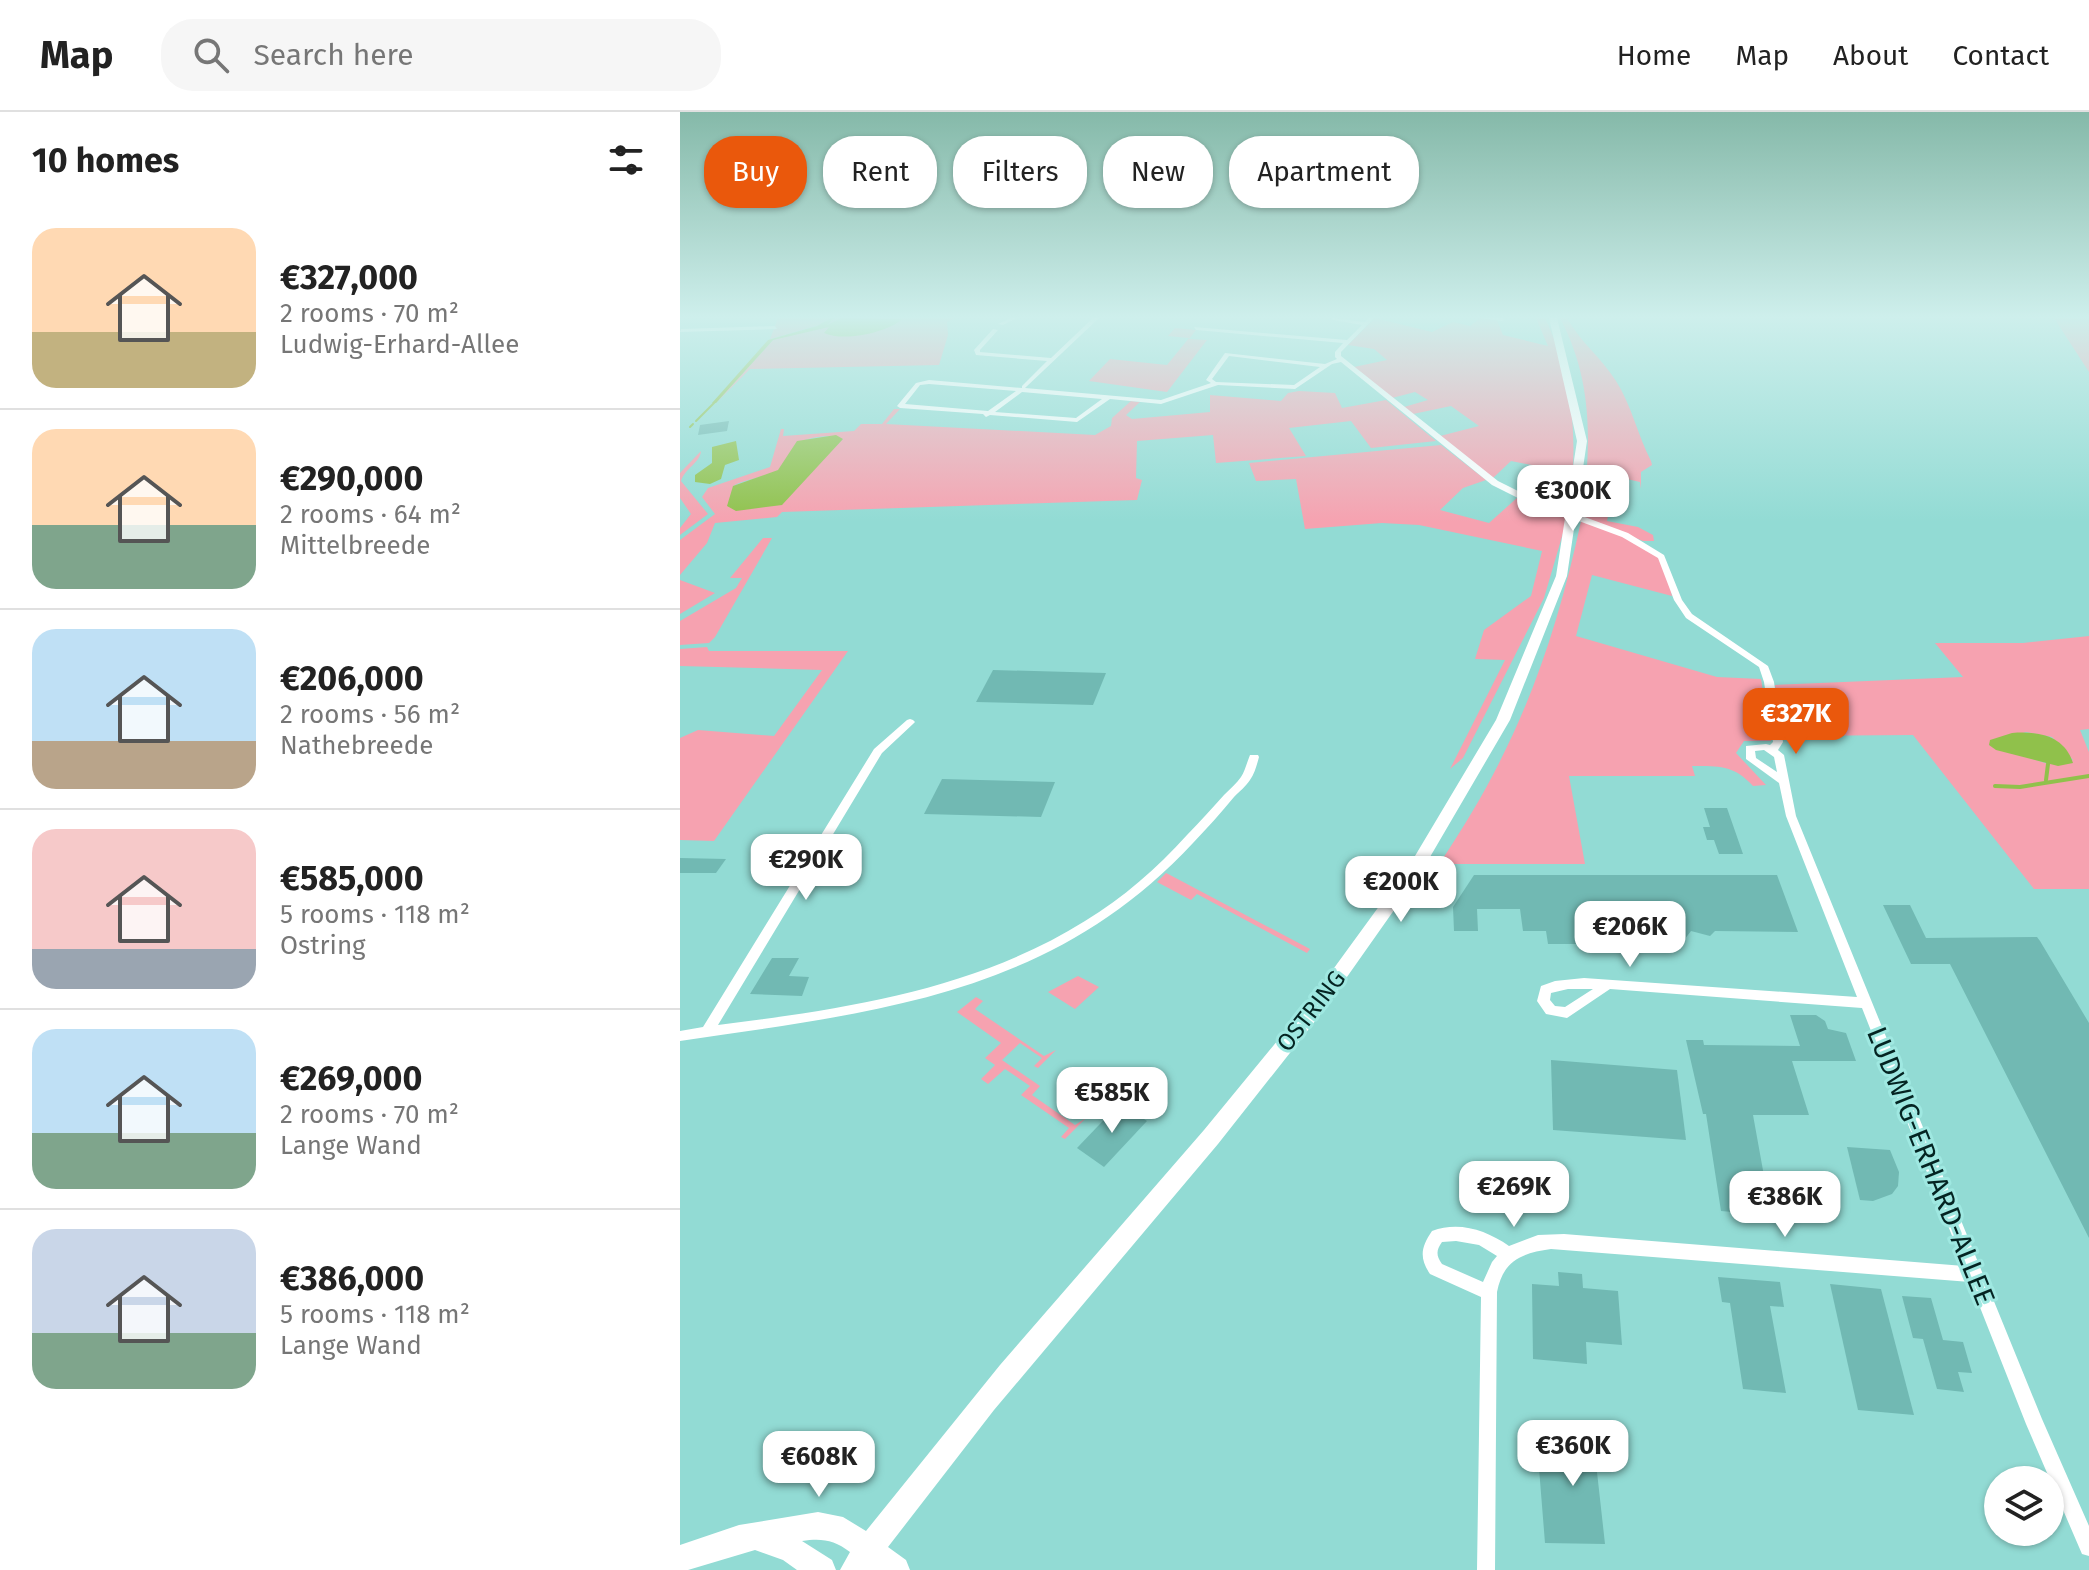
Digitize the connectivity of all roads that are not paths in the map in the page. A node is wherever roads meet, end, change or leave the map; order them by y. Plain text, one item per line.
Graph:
1 (919, 386) edge
2 (972, 386) edge
3 (1025, 386) edge
4 (1206, 386) edge
5 (1276, 386) edge
6 (1296, 386) edge
7 (1374, 386) edge
8 (1575, 386) edge
9 (1021, 390) junction
10 (1109, 397) junction
11 (986, 415) junction
12 (910, 722) dead end
13 (1773, 749) junction
14 (1254, 757) dead end
15 (1783, 781) junction
16 (1606, 986) dead end
17 (1866, 1003) junction
18 (707, 1032) junction
19 (680, 1036) edge
20 (1508, 1255) junction
21 (1976, 1275) junction
22 (1489, 1292) junction
23 (757, 1538) junction
24 (2089, 1547) edge
25 (680, 1559) edge
26 (862, 1559) edge
27 (822, 1570) edge
28 (896, 1570) edge
29 (1486, 1570) edge

1 - 11 street
2 - 9 street
3 - 9 street
4 - 10 street
5 - 6 street
7 - 13 street, LUDWIG-ERHARD-ALLEE
8 - 26 main road, OSTRING
9 - 10 street
9 - 11 street
10 - 11 street
12 - 18 street
13 - 15 street, LUDWIG-ERHARD-ALLEE
13 - 15 street
14 - 18 street
15 - 17 street, LUDWIG-ERHARD-ALLEE
16 - 17 street
17 - 21 street, LUDWIG-ERHARD-ALLEE
18 - 19 street
20 - 21 street
20 - 22 street
20 - 22 street
21 - 24 street, LUDWIG-ERHARD-ALLEE
22 - 29 street
23 - 25 main road
23 - 26 main road
23 - 27 main road
26 - 28 main road

